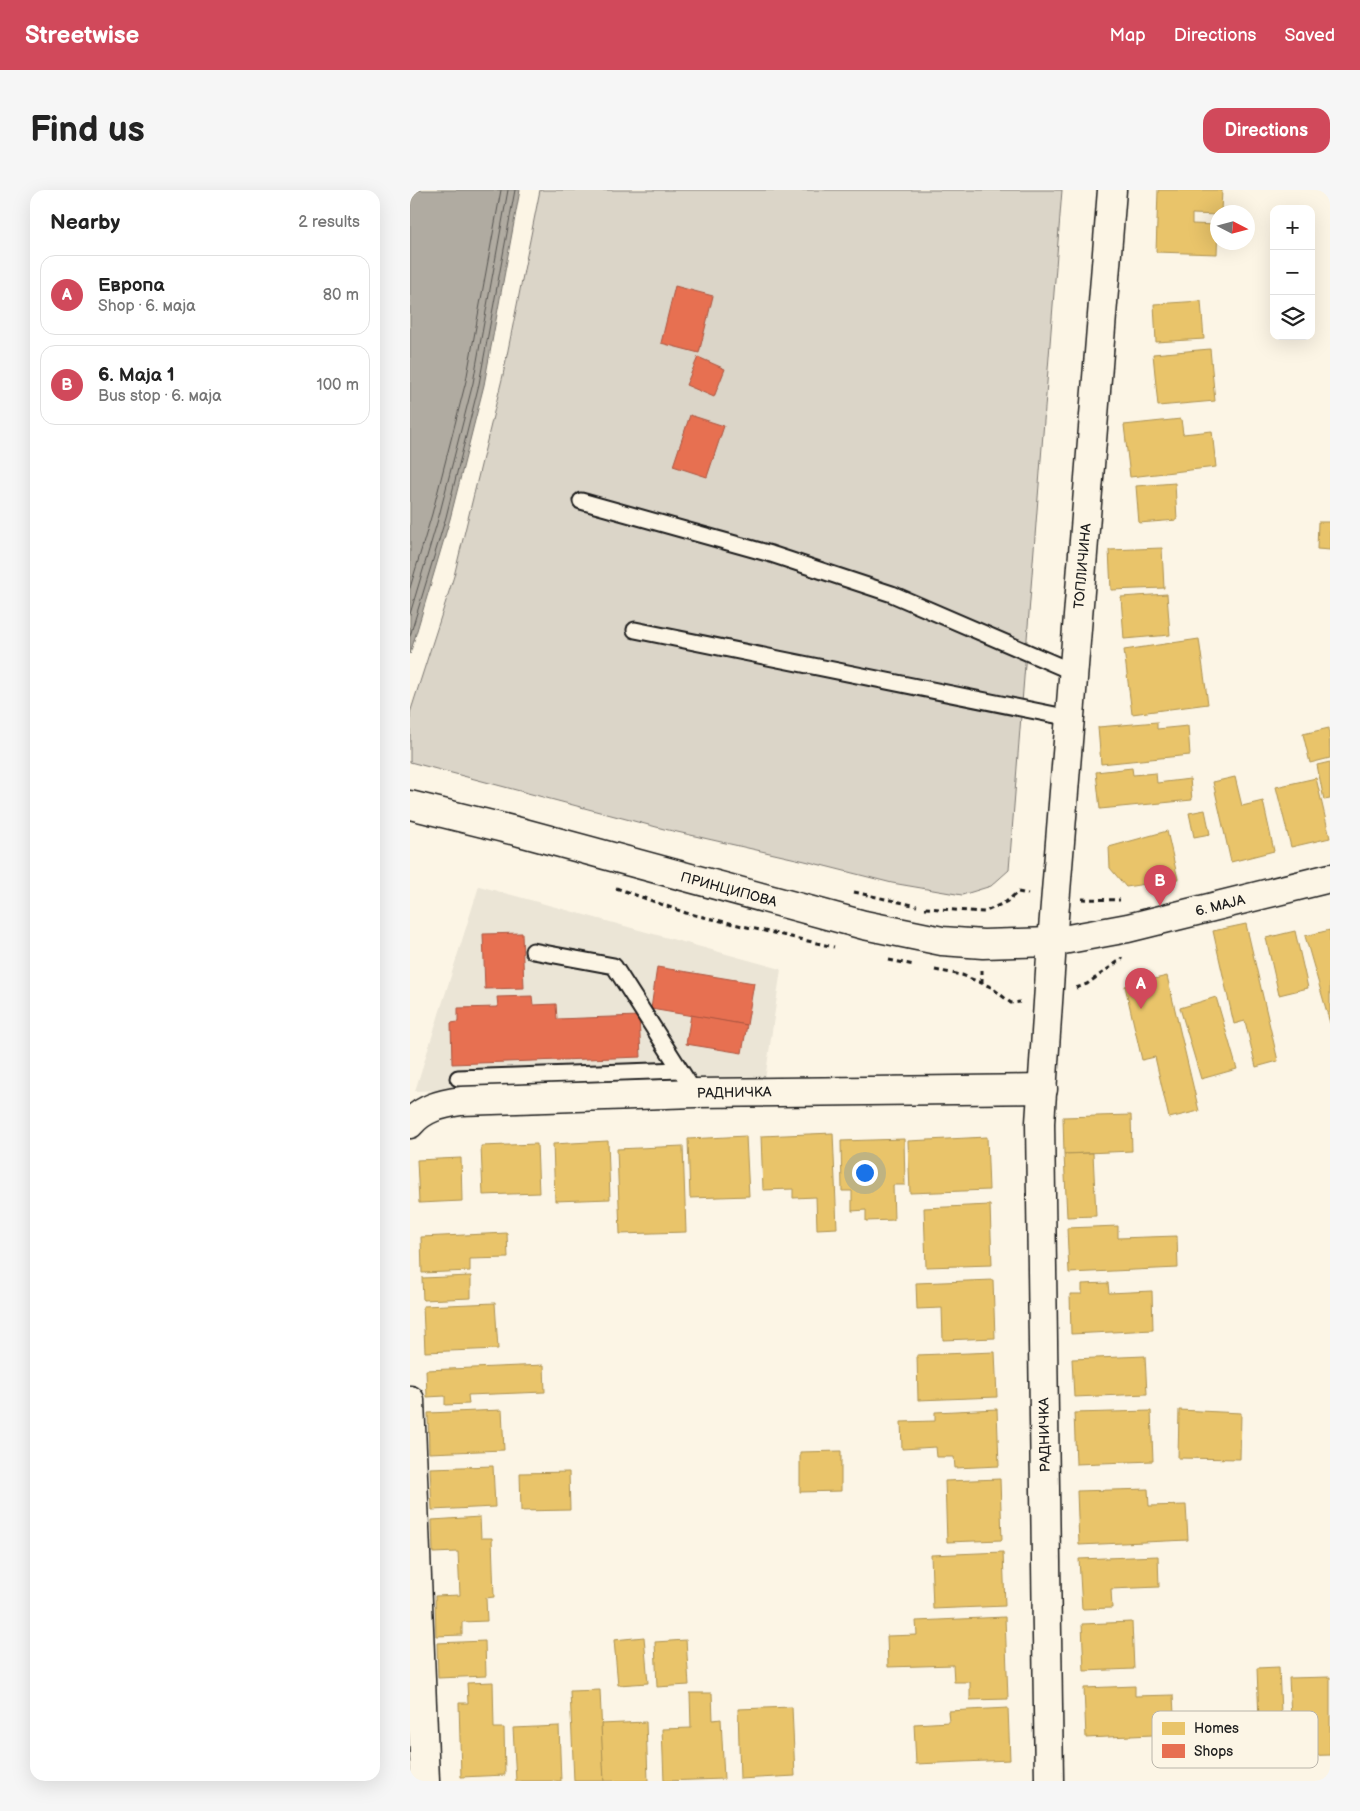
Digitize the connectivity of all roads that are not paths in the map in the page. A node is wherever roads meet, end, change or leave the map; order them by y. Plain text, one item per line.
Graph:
1 (1112, 190) edge
2 (581, 501) dead end
3 (636, 630) dead end
4 (1074, 672) junction
5 (1070, 718) junction
6 (410, 805) edge
7 (1330, 878) edge
8 (1052, 942) junction
9 (533, 951) dead end
10 (680, 1070) junction
11 (458, 1078) dead end
12 (1043, 1089) junction
13 (695, 1093) junction
14 (418, 1117) edge
15 (410, 1400) edge
16 (425, 1781) edge
17 (1049, 1781) edge

1 - 4 street, ТОПЛИЧИНА
2 - 4 lane
3 - 5 lane
4 - 5 street, ТОПЛИЧИНА
5 - 8 street, ТОПЛИЧИНА
6 - 8 street, ПРИНЦИПОВА
7 - 8 street, 6. МАЈА
8 - 12 street, РАДНИЧКА
9 - 10 lane
10 - 11 lane
10 - 13 lane
12 - 13 street, РАДНИЧКА
12 - 17 street, РАДНИЧКА
13 - 14 street, РАДНИЧКА
15 - 16 street

